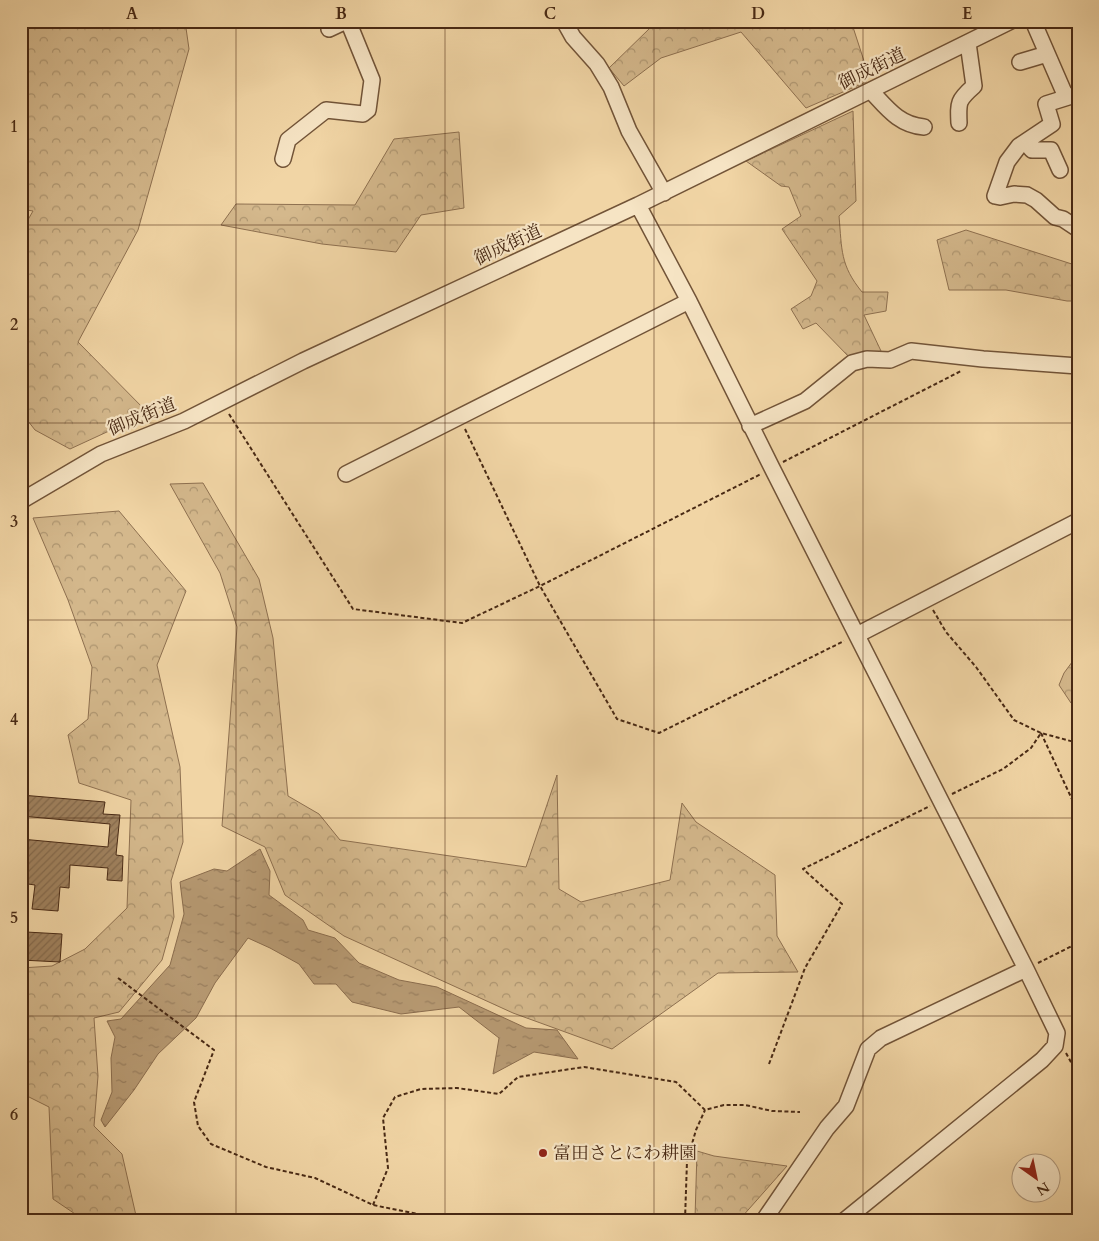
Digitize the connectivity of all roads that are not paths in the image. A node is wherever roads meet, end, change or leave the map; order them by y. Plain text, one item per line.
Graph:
1 (347, 21) edge
2 (564, 21) edge
3 (1011, 21) edge
4 (1033, 21) edge
5 (329, 29) dead end
6 (968, 43) junction
7 (1047, 54) junction
8 (1020, 62) dead end
9 (871, 91) junction
10 (1074, 98) edge
11 (959, 123) dead end
12 (924, 127) dead end
13 (1025, 142) junction
14 (283, 159) dead end
15 (1060, 170) dead end
16 (664, 193) junction
17 (638, 205) junction
18 (1078, 229) edge
19 (689, 301) junction
20 (1078, 366) edge
21 (750, 426) junction
22 (346, 474) dead end
23 (21, 501) edge
24 (1078, 521) edge
25 (857, 635) junction
26 (1026, 969) junction
27 (764, 1220) edge
28 (845, 1220) edge

1 - 5 street
1 - 14 street
2 - 16 street
3 - 6 street, 御成街道
4 - 7 street
6 - 9 street, 御成街道
6 - 11 street
7 - 8 street
7 - 10 street
9 - 12 street
9 - 16 street, 御成街道
10 - 13 street
13 - 15 street
13 - 18 street
16 - 17 street, 御成街道
17 - 19 street
17 - 23 street, 御成街道
19 - 21 street
19 - 22 street
20 - 21 street
21 - 25 street
24 - 25 street
25 - 26 street
26 - 27 street
26 - 28 street

